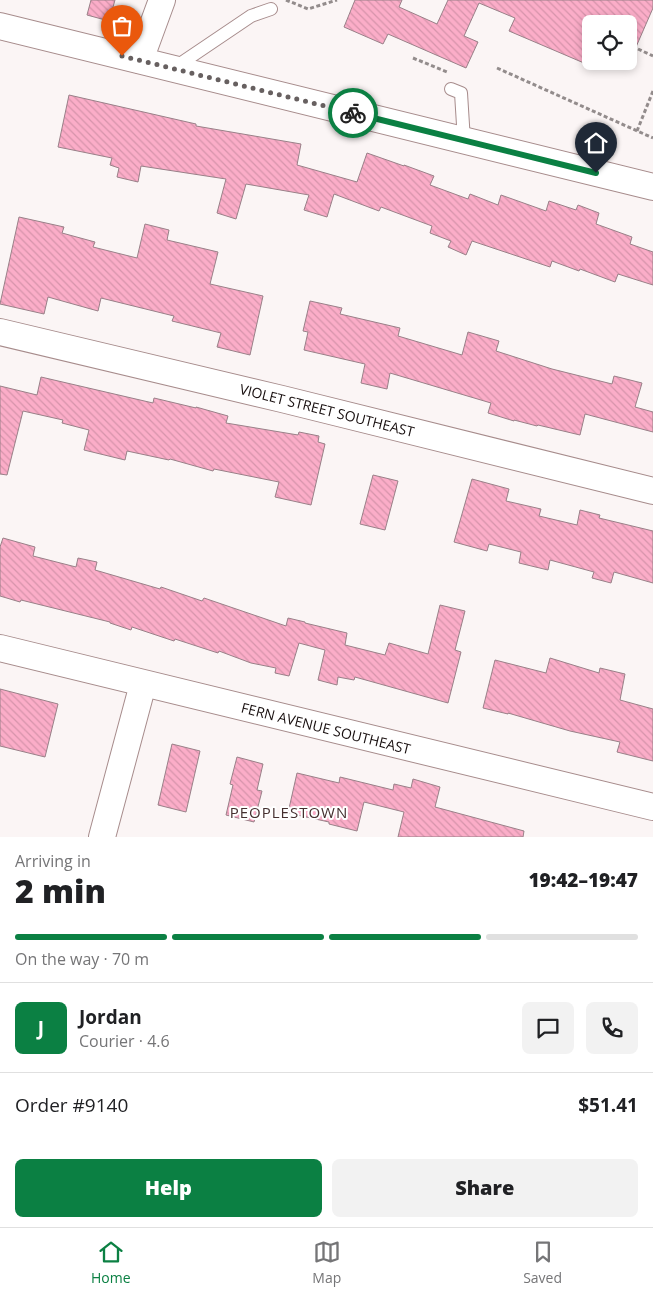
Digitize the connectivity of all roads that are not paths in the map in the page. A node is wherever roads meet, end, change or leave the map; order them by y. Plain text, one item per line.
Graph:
1 (162, 0) edge
2 (272, 10) dead end
3 (0, 26) edge
4 (140, 60) junction
5 (173, 68) junction
6 (451, 89) dead end
7 (464, 141) junction
8 (653, 187) edge
9 (0, 332) edge
10 (653, 491) edge
11 (0, 648) edge
12 (143, 684) junction
13 (653, 807) edge
14 (102, 837) edge

1 - 4 street
2 - 5 lane
3 - 4 street
4 - 5 street
5 - 7 street
6 - 7 lane
7 - 8 street
9 - 10 street, VIOLET STREET SOUTHEAST
11 - 12 street, FERN AVENUE SOUTHEAST
12 - 13 street, FERN AVENUE SOUTHEAST
12 - 14 street

